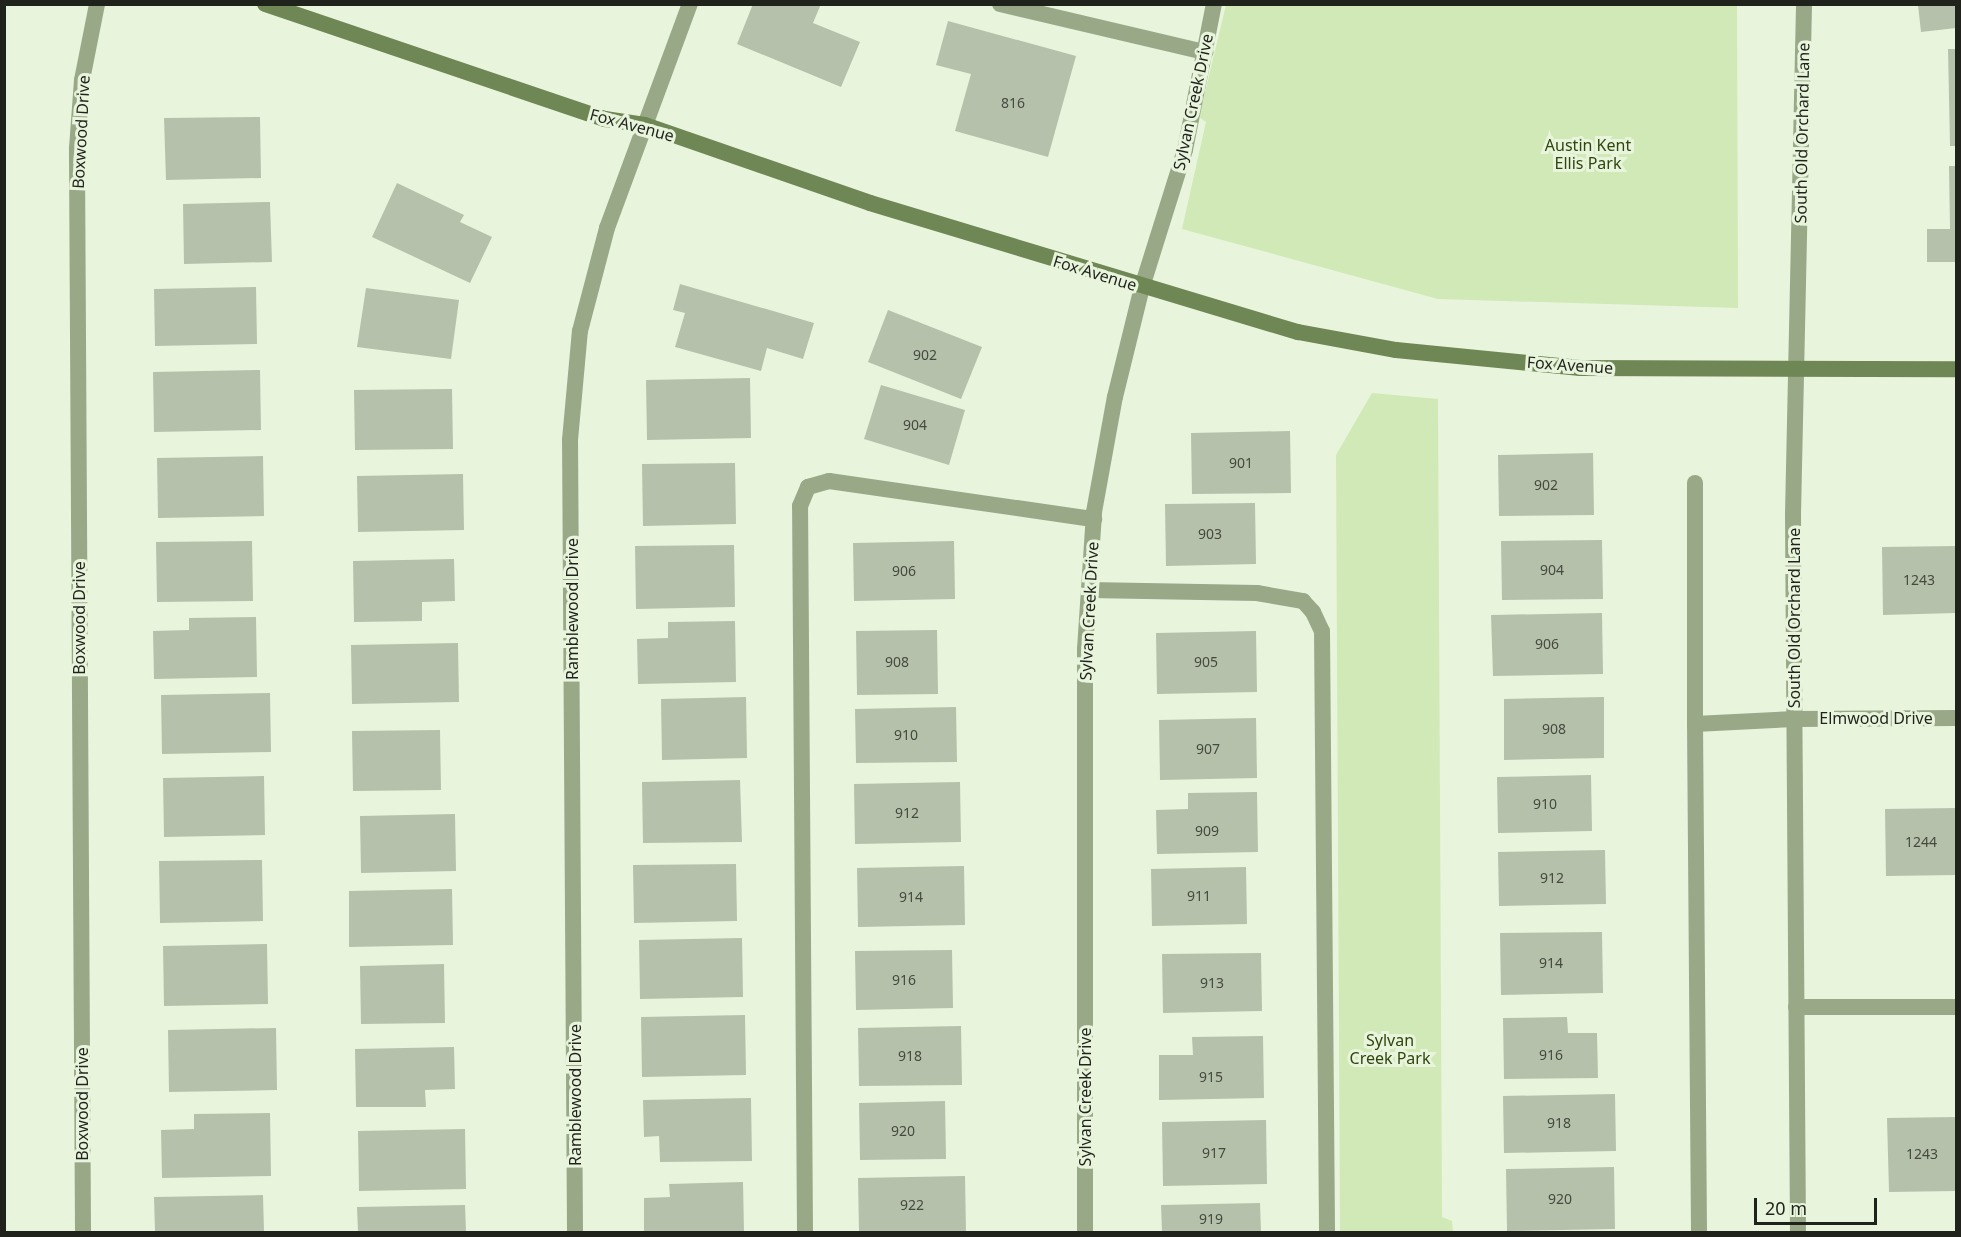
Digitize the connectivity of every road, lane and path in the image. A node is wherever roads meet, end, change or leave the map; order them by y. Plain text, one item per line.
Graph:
1 (97, 4) edge
2 (265, 4) edge
3 (690, 4) edge
4 (1000, 4) edge
5 (1214, 4) edge
6 (1804, 4) edge
7 (1205, 52) junction
8 (645, 125) junction
9 (1142, 287) junction
10 (1956, 369) edge
11 (1797, 371) junction
12 (1695, 483) dead end
13 (1094, 519) junction
14 (1089, 590) junction
15 (1956, 718) edge
16 (1795, 719) junction
17 (1695, 724) junction
18 (1956, 1006) edge
19 (1796, 1007) junction
20 (82, 1233) edge
21 (575, 1233) edge
22 (805, 1233) edge
23 (1085, 1233) edge
24 (1327, 1233) edge
25 (1699, 1233) edge
26 (1798, 1233) edge

1 - 20 street, Boxwood Drive
2 - 8 main road, Fox Avenue
3 - 8 street, Ramblewood Drive
4 - 7 street
5 - 7 street, Sylvan Creek Drive
6 - 11 street, South Old Orchard Lane
7 - 9 street, Sylvan Creek Drive
8 - 9 main road, Fox Avenue
8 - 21 street, Ramblewood Drive
9 - 11 main road, Fox Avenue
9 - 13 street, Sylvan Creek Drive
10 - 11 main road, Fox Avenue
11 - 16 street, South Old Orchard Lane
12 - 17 street
13 - 14 street, Sylvan Creek Drive
13 - 22 street
14 - 23 street, Sylvan Creek Drive
14 - 24 street
15 - 16 street, Elmwood Drive
16 - 17 street, Elmwood Drive
16 - 19 street, South Old Orchard Lane
17 - 25 street
18 - 19 street
19 - 26 street, South Old Orchard Lane

